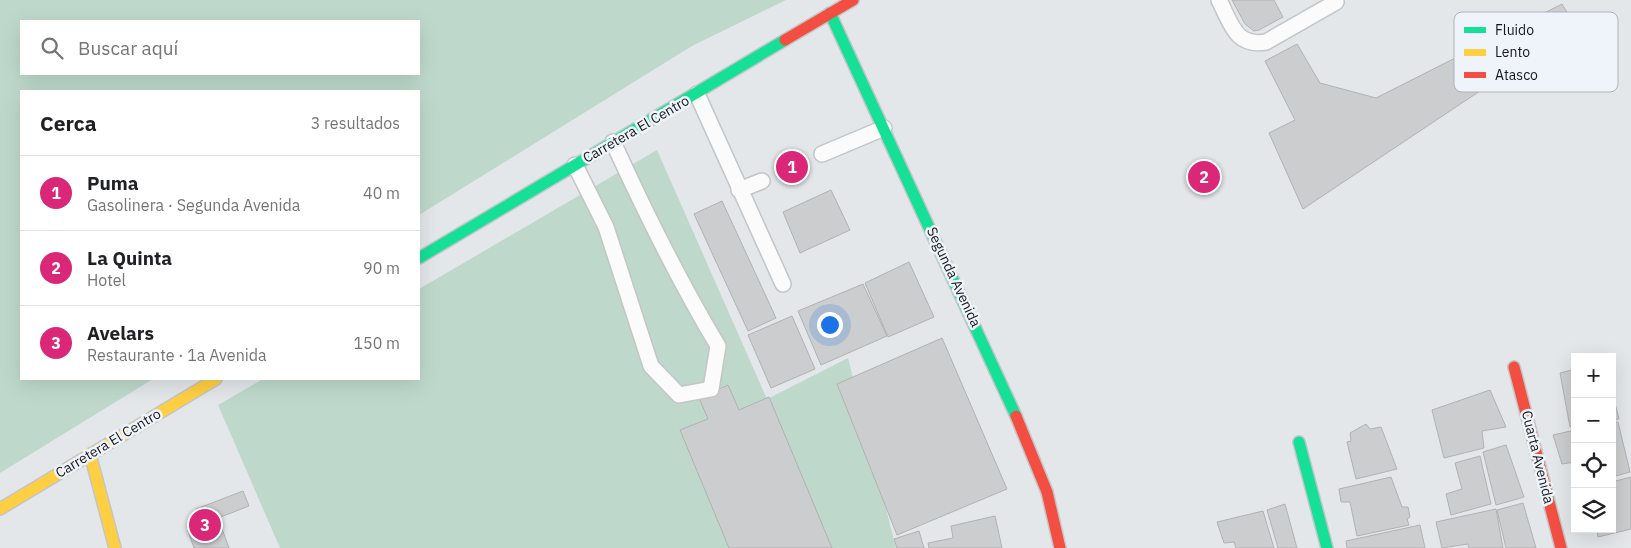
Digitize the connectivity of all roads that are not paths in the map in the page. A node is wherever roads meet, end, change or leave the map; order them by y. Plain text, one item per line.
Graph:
1 (853, 0) edge
2 (1219, 0) edge
3 (1336, 2) dead end
4 (830, 13) junction
5 (697, 94) junction
6 (884, 128) junction
7 (613, 142) junction
8 (822, 154) dead end
9 (575, 165) junction
10 (762, 181) dead end
11 (740, 190) junction
12 (420, 257) edge
13 (783, 284) dead end
14 (1514, 367) dead end
15 (214, 380) edge
16 (1299, 442) dead end
17 (90, 454) junction
18 (0, 509) edge
19 (115, 548) edge
20 (1060, 548) edge
21 (1327, 548) edge
22 (1561, 548) edge

1 - 4 street, Carretera El Centro
2 - 3 lane
4 - 5 street, Carretera El Centro
4 - 6 street, Segunda Avenida
5 - 7 street, Carretera El Centro
5 - 11 lane
6 - 8 lane
6 - 20 street, Segunda Avenida
7 - 9 street, Carretera El Centro
7 - 9 lane
9 - 12 street, Carretera El Centro
10 - 11 lane
11 - 13 lane
14 - 22 street, Cuarta Avenida
15 - 17 street, Carretera El Centro
16 - 21 street
17 - 18 street, Carretera El Centro
17 - 19 street

